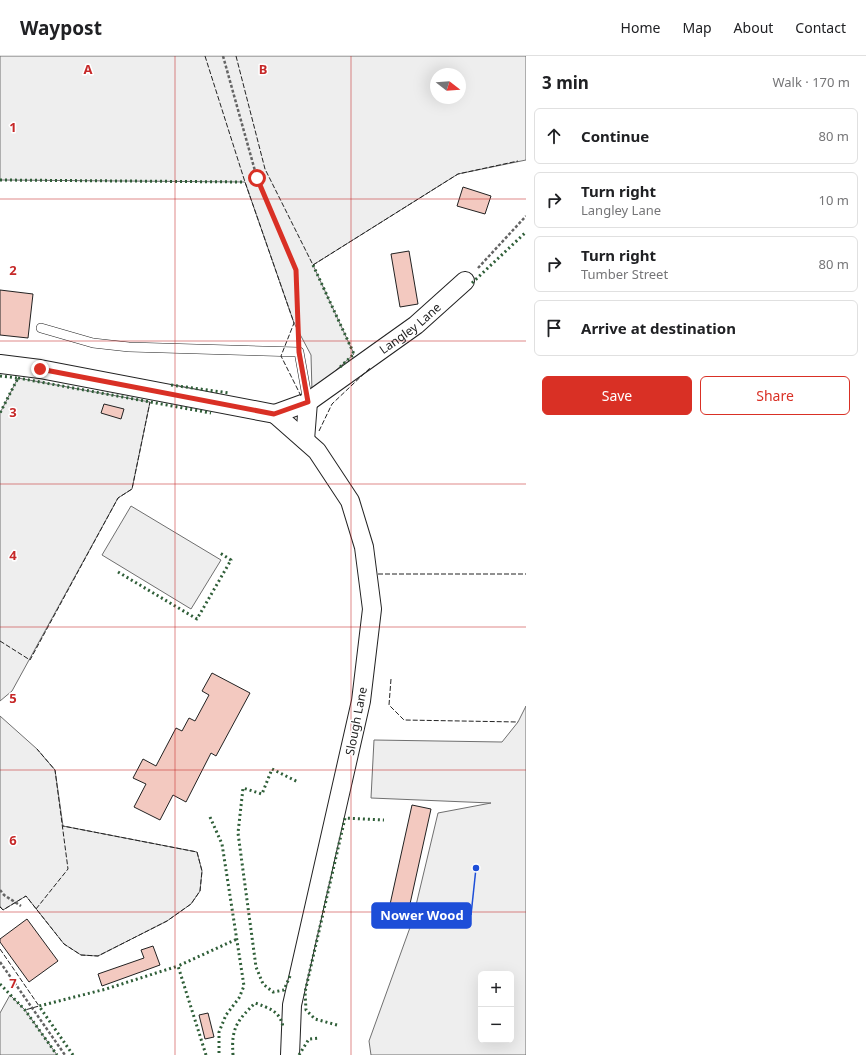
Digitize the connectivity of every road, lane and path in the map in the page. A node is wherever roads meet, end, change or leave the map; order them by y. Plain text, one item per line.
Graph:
1 (223, 56) edge
2 (526, 216) edge
3 (465, 281) joint
4 (41, 328) dead end
5 (299, 352) junction
6 (0, 364) edge
7 (308, 402) junction
8 (274, 414) junction
9 (305, 440) junction
10 (0, 890) edge
11 (21, 906) dead end
12 (0, 962) edge
13 (65, 1055) edge
14 (290, 1055) edge

1 - 5 path
2 - 3 path
3 - 7 street, Langley Lane
4 - 5 lane
5 - 7 lane
6 - 8 street
7 - 8 street, Langley Lane
7 - 9 street
8 - 9 street, Slough Lane
9 - 14 street, Slough Lane
10 - 11 path
12 - 13 path

